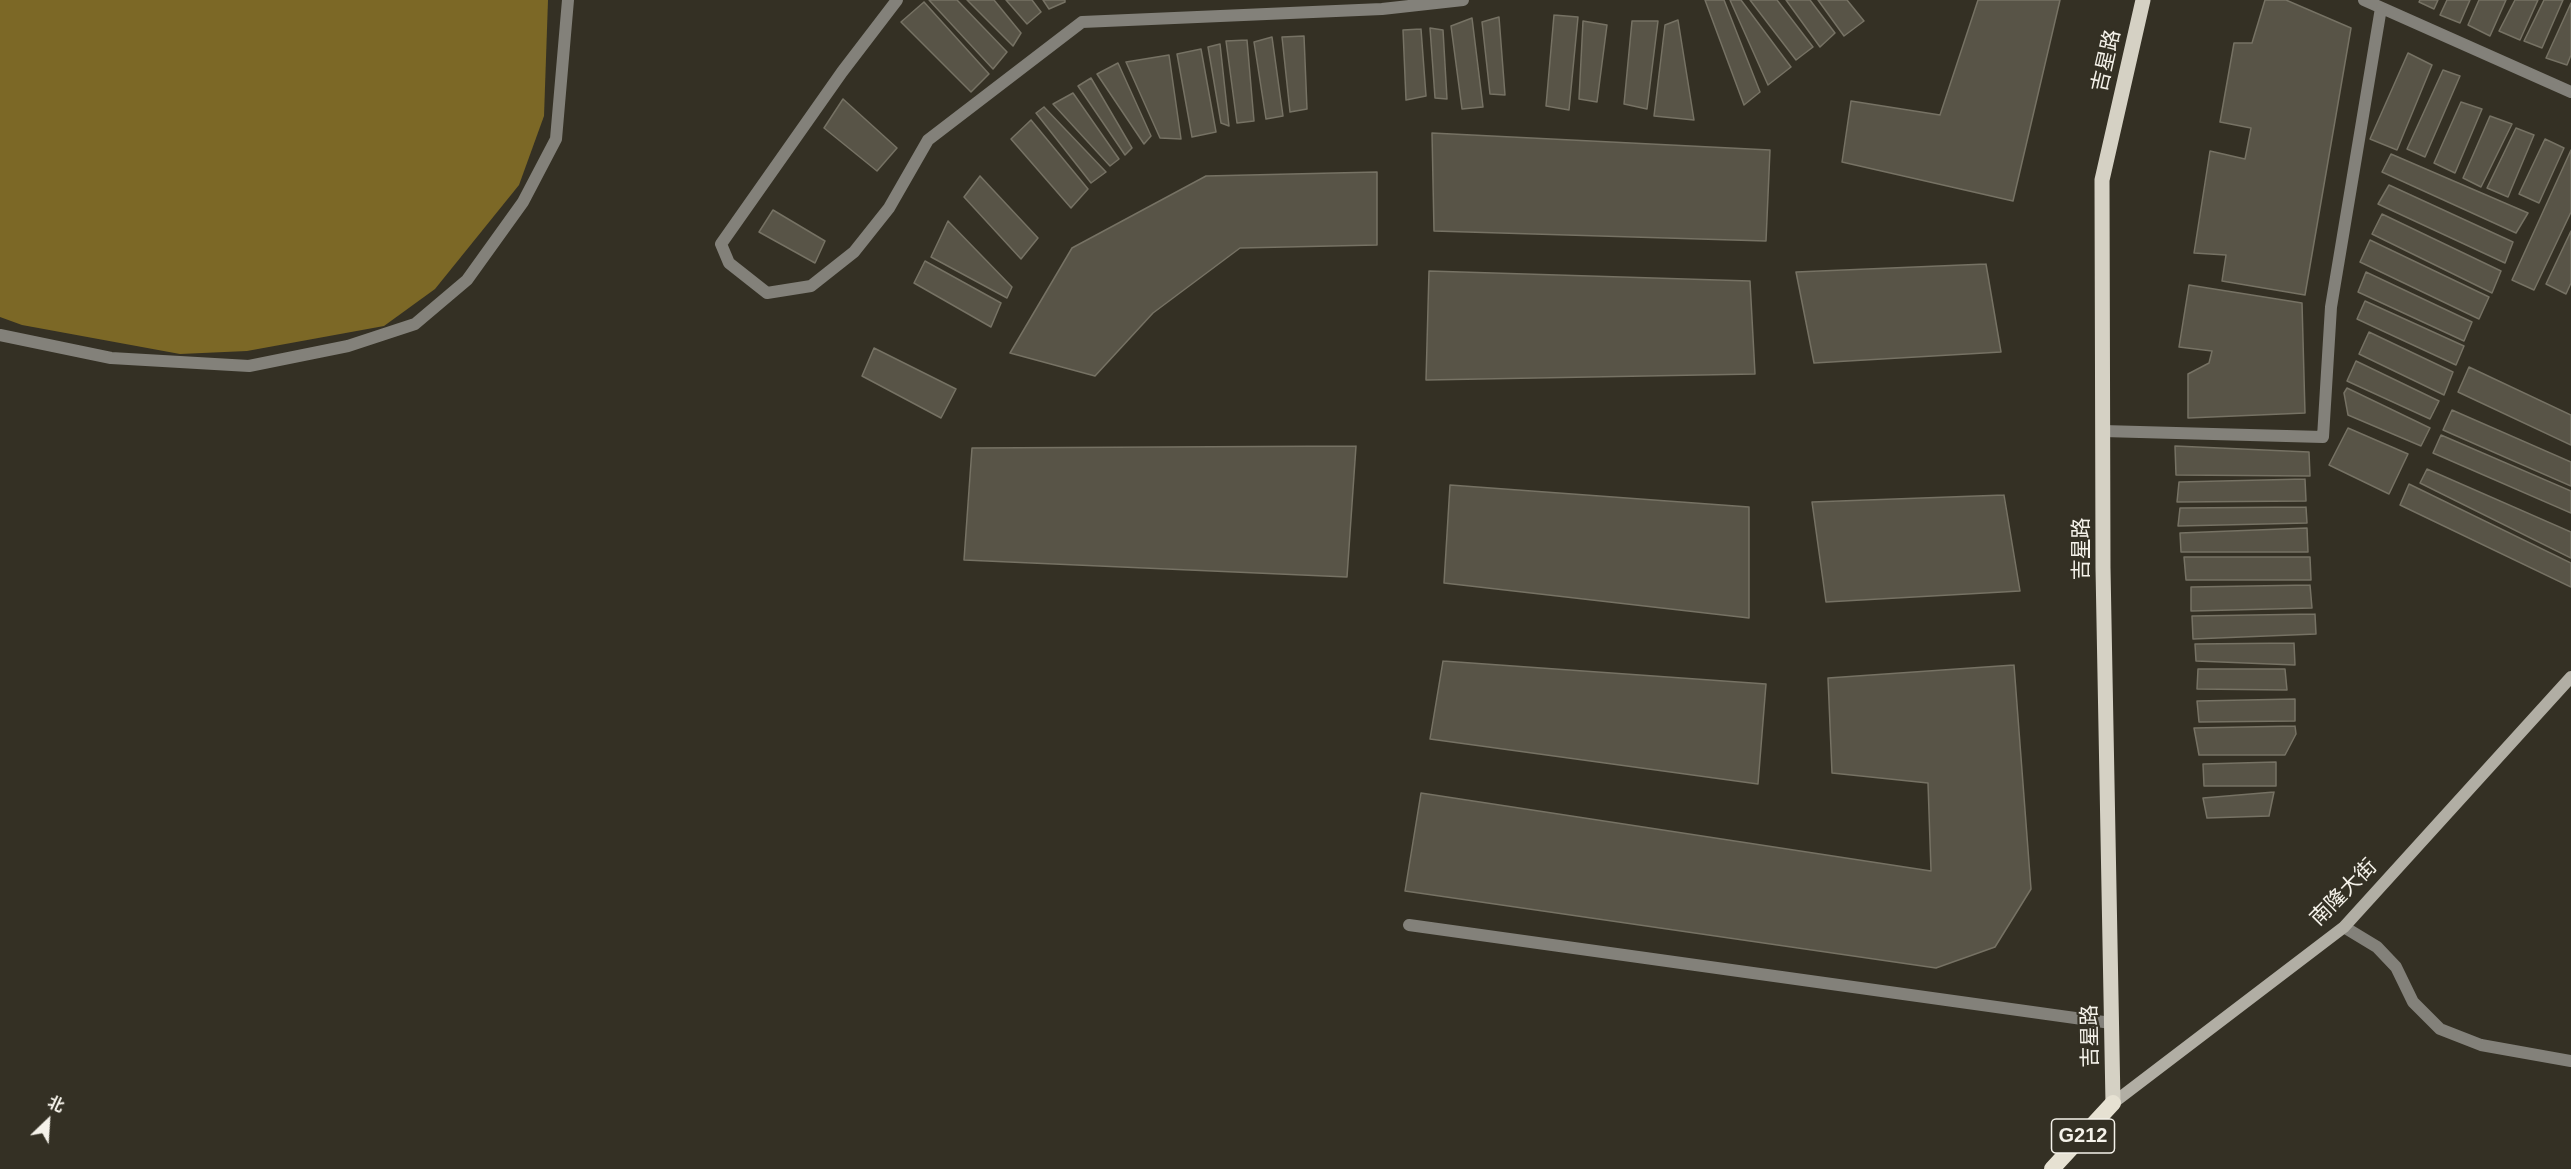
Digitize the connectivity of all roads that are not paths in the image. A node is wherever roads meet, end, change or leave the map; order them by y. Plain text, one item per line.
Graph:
1 (568, 0) edge
2 (897, 0) edge
3 (1462, 0) edge
4 (2143, 0) edge
5 (2364, 0) edge
6 (2381, 8) junction
7 (2571, 92) edge
8 (0, 335) edge
9 (2103, 431) junction
10 (2571, 677) edge
11 (1410, 925) dead end
12 (2344, 927) junction
13 (2111, 1023) junction
14 (2571, 1061) edge
15 (2113, 1103) junction
16 (2052, 1169) edge

1 - 8 street
2 - 3 street
4 - 9 main road, 吉星路
5 - 6 street
6 - 7 street
6 - 9 street
9 - 13 main road, 吉星路
10 - 12 main road, 南隆大街
11 - 13 street
12 - 14 street
12 - 15 main road, 南隆大街
13 - 15 main road, 吉星路
15 - 16 highway, G212

